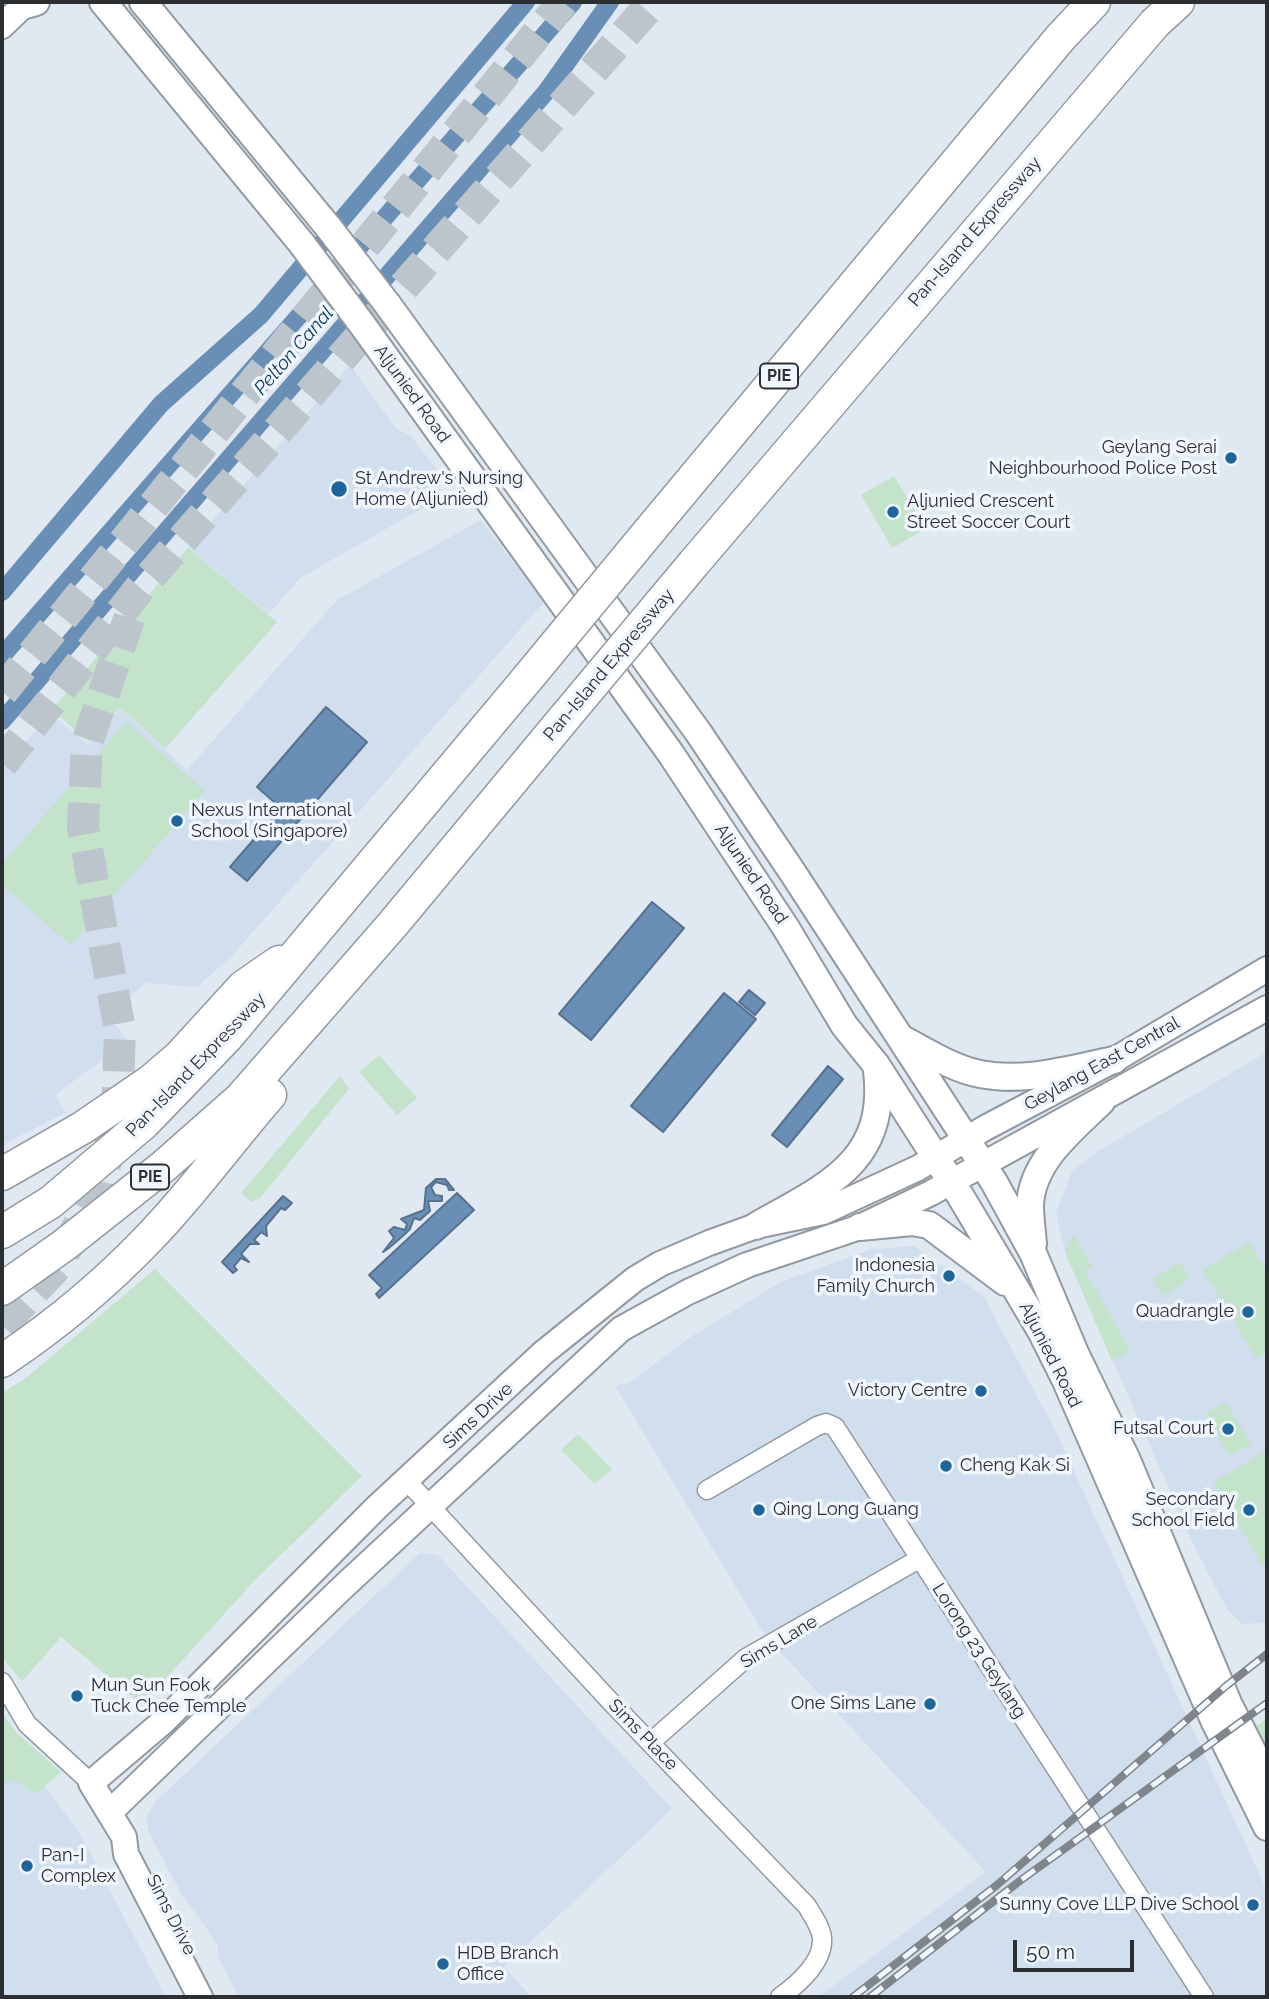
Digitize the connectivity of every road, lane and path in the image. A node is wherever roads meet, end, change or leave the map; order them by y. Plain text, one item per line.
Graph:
1 (143, 2) edge
2 (1094, 2) edge
3 (1178, 2) edge
4 (29, 3) edge
5 (101, 4) edge
6 (2, 26) edge
7 (1267, 970) edge
8 (239, 1008) junction
9 (1267, 1008) edge
10 (900, 1038) junction
11 (286, 1049) junction
12 (1114, 1060) junction
13 (877, 1066) junction
14 (1101, 1102) junction
15 (965, 1141) junction
16 (936, 1160) junction
17 (982, 1166) junction
18 (2, 1174) edge
19 (950, 1182) junction
20 (756, 1226) junction
21 (860, 1227) junction
22 (2, 1232) edge
23 (1033, 1253) junction
24 (2, 1289) edge
25 (1019, 1294) junction
26 (2, 1361) edge
27 (407, 1481) junction
28 (707, 1490) dead end
29 (430, 1506) junction
30 (919, 1559) junction
31 (2, 1682) edge
32 (651, 1742) junction
33 (87, 1778) junction
34 (1267, 1780) edge
35 (110, 1812) junction
36 (1267, 1827) edge
37 (124, 1837) junction
38 (200, 1997) edge
39 (213, 1997) edge
40 (780, 1997) edge
41 (1204, 1997) edge

1 - 10 main road, Aljunied Road, bridge
2 - 8 highway, PIE, bridge
3 - 11 highway, Pan-Island Expressway / PIE, bridge
4 - 6 street
5 - 13 main road, Aljunied Road, bridge
7 - 12 street, Geylang East Central
8 - 18 highway
8 - 22 highway, Pan-Island Expressway / PIE
9 - 14 street, Geylang East Central
10 - 12 main road
10 - 15 main road, Aljunied Road
11 - 24 highway, Pan-Island Expressway / PIE
11 - 26 highway
12 - 15 street, Geylang East Central
13 - 16 main road, Aljunied Road
13 - 20 main road
14 - 17 street, Geylang East Central
14 - 23 main road
15 - 16 street, Geylang East Central
15 - 17 main road, Aljunied Road
16 - 19 main road, Aljunied Road
16 - 20 street, Sims Drive
17 - 19 street, Geylang East Central
17 - 23 main road, Aljunied Road
19 - 21 street, Sims Drive
19 - 25 main road, Aljunied Road
20 - 27 street, Sims Drive
21 - 25 main road
21 - 29 street, Sims Drive
23 - 34 main road, Aljunied Road
25 - 36 main road, Aljunied Road
27 - 29 street, Sims Place
27 - 33 street, Sims Drive
28 - 30 street, Lorong 23 Geylang
29 - 32 street, Sims Place
29 - 35 street, Sims Drive
30 - 32 street, Sims Lane
30 - 41 street, Lorong 23 Geylang
31 - 33 street
32 - 40 street, Sims Place
33 - 35 street, Sims Drive
35 - 37 street, Sims Drive
37 - 38 street, Sims Drive
37 - 39 street, Sims Drive

